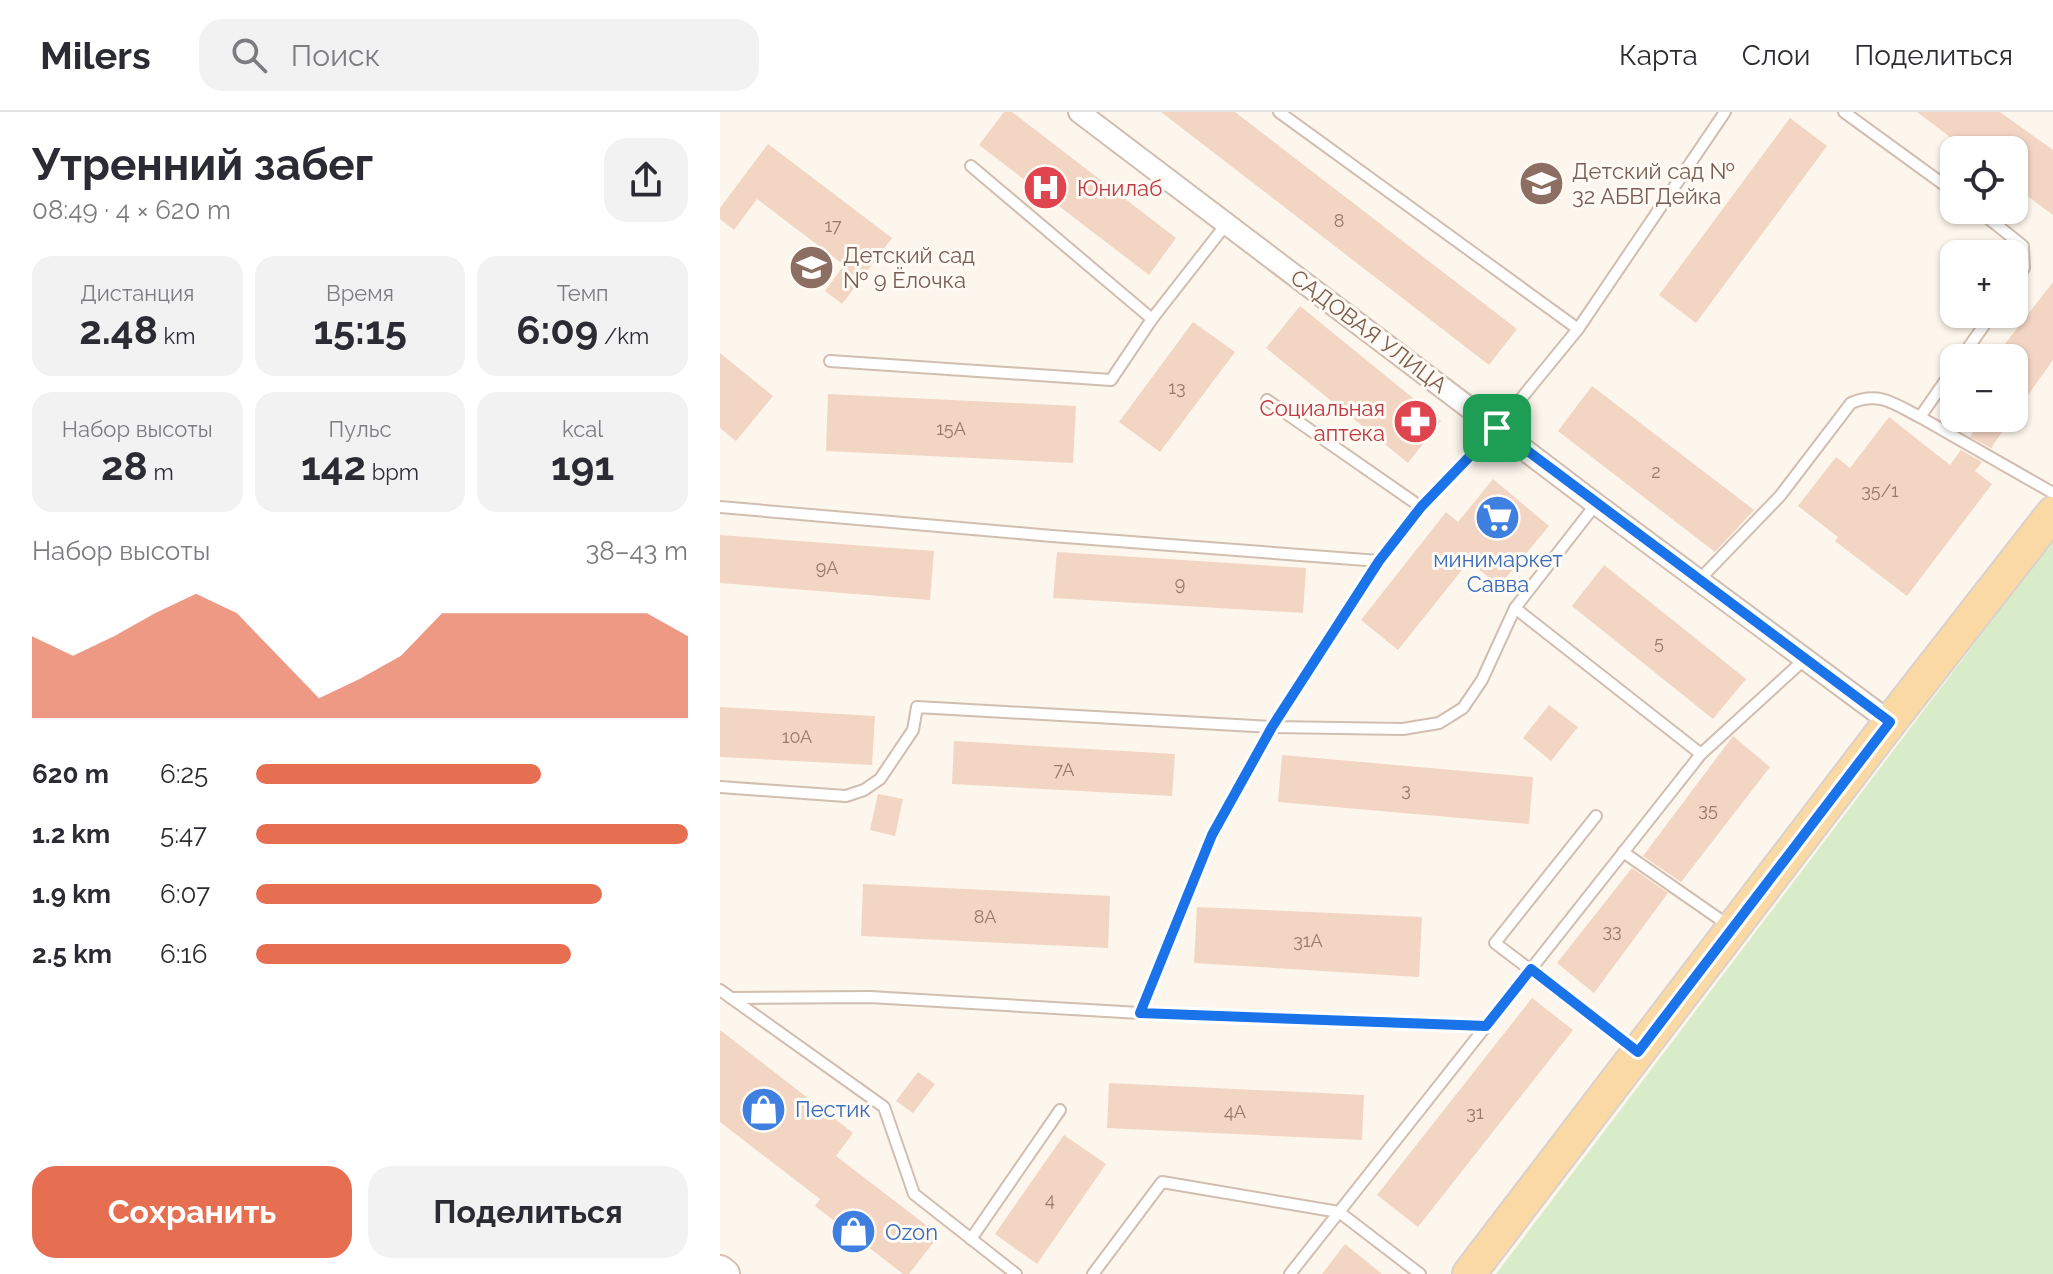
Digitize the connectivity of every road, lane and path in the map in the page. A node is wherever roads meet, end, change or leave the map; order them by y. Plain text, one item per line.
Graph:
1 (1079, 112) edge
2 (1279, 112) edge
3 (1725, 112) edge
4 (1844, 112) edge
5 (971, 166) dead end
6 (1940, 182) edge
7 (1227, 223) junction
8 (1996, 224) edge
9 (2016, 240) edge
10 (1152, 319) junction
11 (1578, 329) junction
12 (830, 361) dead end
13 (1940, 388) edge
14 (1267, 400) dead end
15 (1920, 417) junction
16 (1497, 428) junction
17 (2053, 493) edge
18 (1596, 504) junction
19 (720, 507) edge
20 (1421, 507) junction
21 (2053, 513) edge
22 (1379, 561) junction
23 (1699, 580) junction
24 (1515, 608) junction
25 (1806, 658) junction
26 (1890, 722) junction
27 (1272, 727) junction
28 (1701, 754) junction
29 (720, 787) edge
30 (1596, 816) dead end
31 (1623, 852) junction
32 (1733, 929) junction
33 (1531, 969) junction
34 (720, 990) edge
35 (731, 998) junction
36 (1140, 1013) junction
37 (1486, 1026) junction
38 (1638, 1052) junction
39 (1060, 1110) dead end
40 (1339, 1212) junction
41 (971, 1239) junction
42 (1016, 1274) edge
43 (1093, 1274) edge
44 (1290, 1274) edge
45 (1420, 1274) edge
46 (1469, 1274) edge

1 - 7 street, САДОВАЯ УЛИЦА
2 - 11 lane
3 - 11 lane
4 - 6 lane
5 - 10 lane
7 - 10 lane
7 - 16 street, САДОВАЯ УЛИЦА
8 - 9 lane
10 - 12 lane
11 - 16 lane
13 - 15 lane
14 - 20 lane
15 - 17 lane
15 - 23 lane
16 - 18 street, САДОВАЯ УЛИЦА
16 - 20 lane
18 - 23 street, САДОВАЯ УЛИЦА
18 - 24 lane
19 - 22 lane
20 - 22 lane
21 - 26 main road
22 - 27 lane
23 - 25 street, САДОВАЯ УЛИЦА
24 - 27 lane
24 - 28 lane
25 - 26 street, САДОВАЯ УЛИЦА
25 - 28 lane
26 - 32 main road
27 - 29 lane
27 - 36 lane
28 - 31 lane
30 - 33 lane
31 - 32 lane
31 - 33 lane
32 - 38 main road
33 - 37 lane
33 - 38 lane
34 - 35 lane
35 - 36 lane
35 - 41 lane
36 - 37 lane
37 - 40 lane
38 - 46 main road
39 - 41 lane
40 - 43 lane
40 - 44 lane
40 - 45 lane
41 - 42 lane

